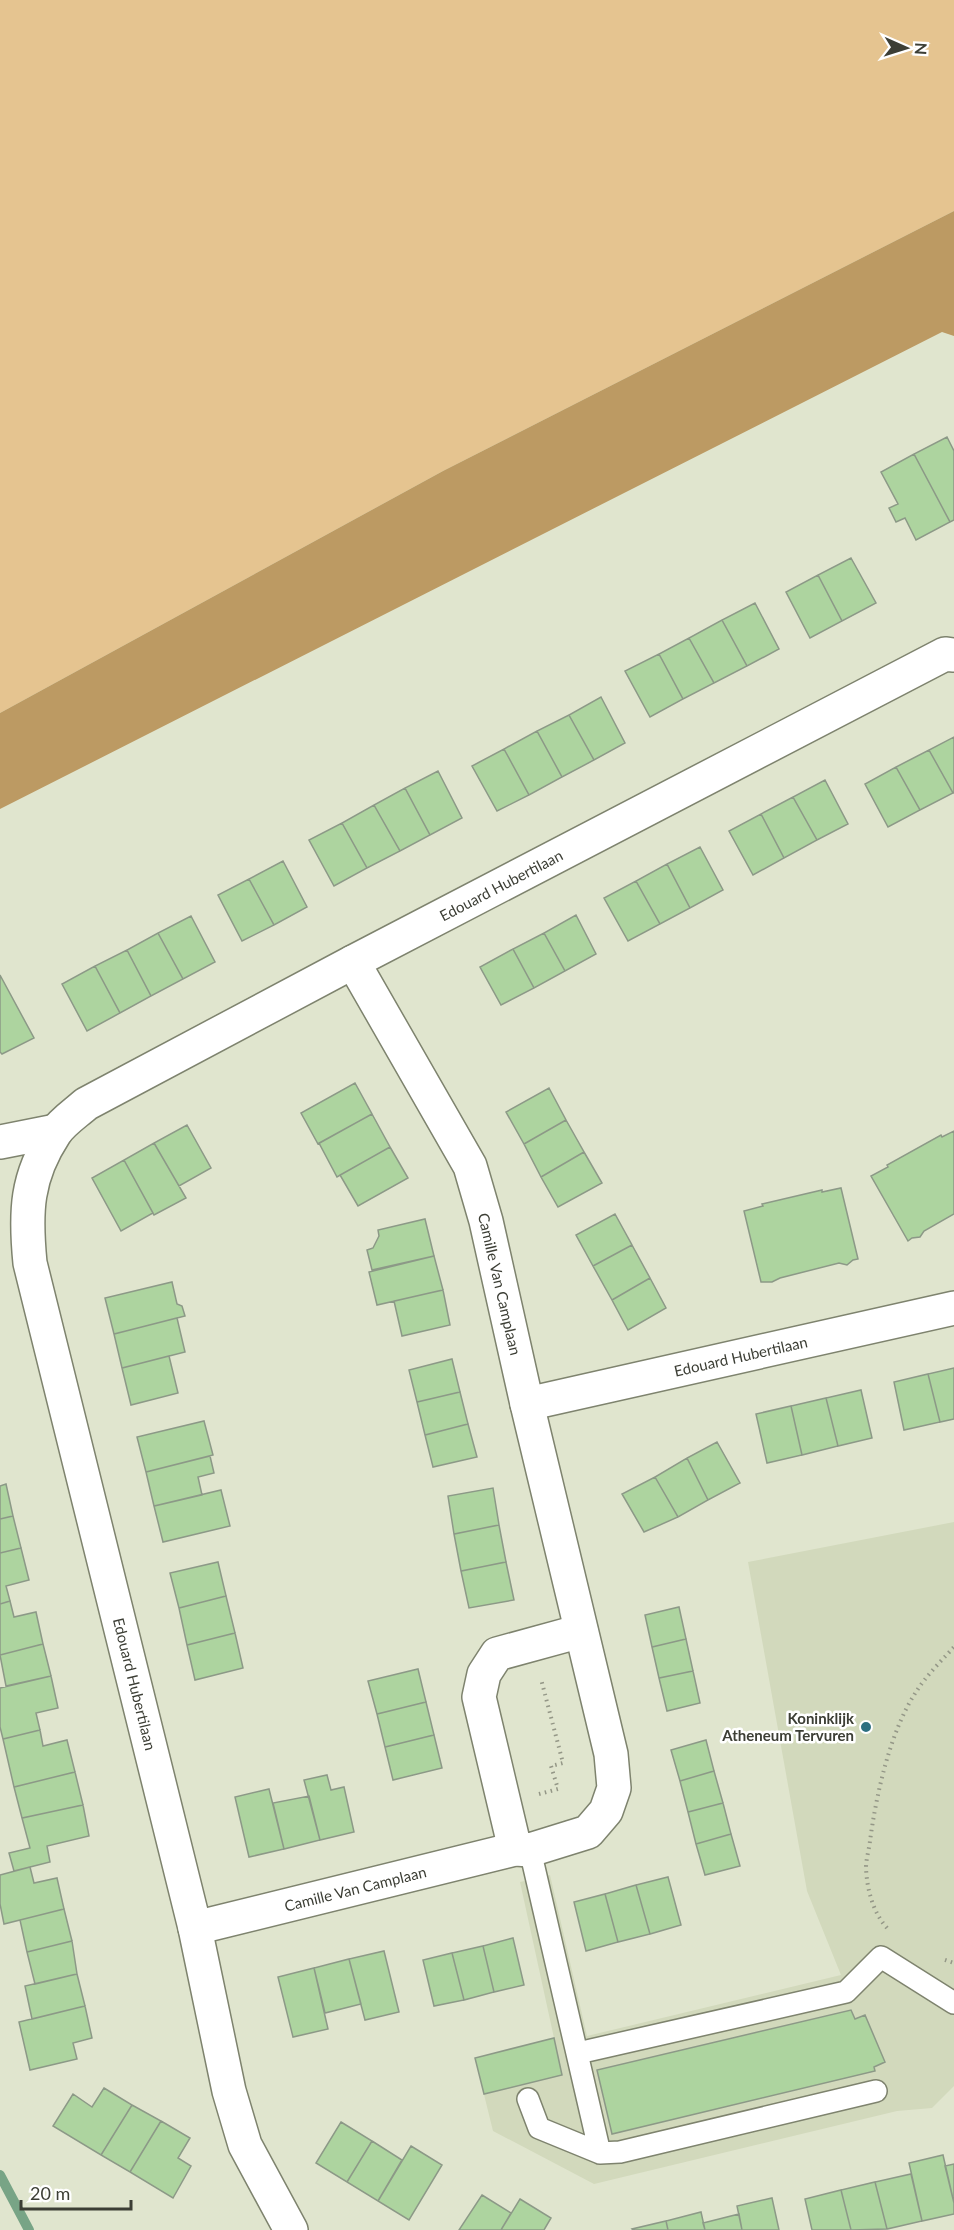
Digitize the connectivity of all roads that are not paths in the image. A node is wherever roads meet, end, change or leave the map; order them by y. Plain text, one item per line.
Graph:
1 (954, 655) edge
2 (353, 962) junction
3 (56, 1131) junction
4 (0, 1142) edge
5 (954, 1308) edge
6 (527, 1404) junction
7 (581, 1631) junction
8 (523, 1850) junction
9 (195, 1928) junction
10 (954, 2003) edge
11 (578, 2053) junction
12 (876, 2091) dead end
13 (528, 2099) dead end
14 (600, 2153) junction
15 (291, 2230) edge

1 - 2 street, Edouard Hubertilaan
2 - 3 street, Edouard Hubertilaan
2 - 6 street, Camille Van Camplaan
3 - 4 street
3 - 9 street, Edouard Hubertilaan
5 - 6 street, Edouard Hubertilaan
6 - 7 street, Camille Van Camplaan
7 - 8 street, Camille Van Camplaan
7 - 8 street
8 - 9 street, Camille Van Camplaan
8 - 11 lane
9 - 15 street, Edouard Hubertilaan
10 - 11 lane
11 - 14 lane
12 - 14 lane
13 - 14 lane

